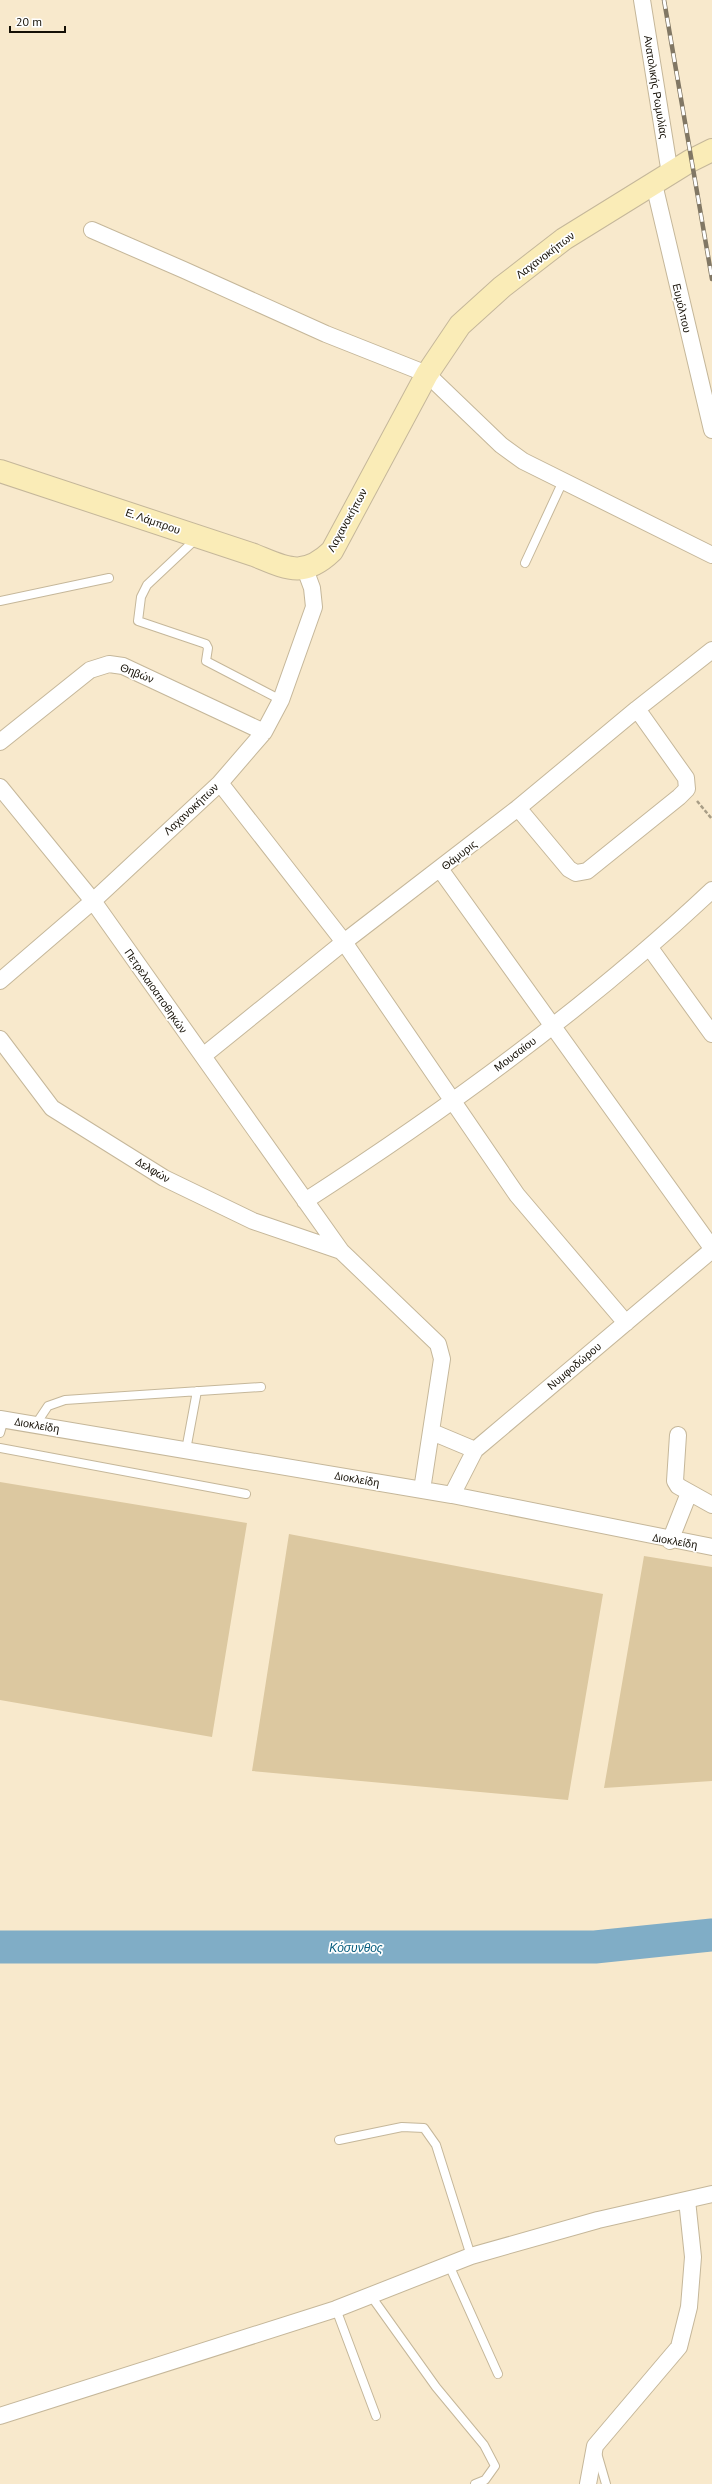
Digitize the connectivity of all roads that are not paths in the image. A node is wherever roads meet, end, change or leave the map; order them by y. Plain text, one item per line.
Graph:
1 (642, 0) edge
2 (712, 150) edge
3 (662, 179) junction
4 (92, 230) dead end
5 (426, 374) junction
6 (712, 430) edge
7 (0, 471) edge
8 (563, 481) junction
9 (198, 536) junction
10 (712, 555) edge
11 (525, 563) dead end
12 (305, 569) junction
13 (109, 578) dead end
14 (0, 601) edge
15 (712, 650) edge
16 (281, 700) junction
17 (637, 709) junction
18 (264, 732) junction
19 (0, 742) edge
20 (220, 783) junction
21 (0, 787) edge
22 (518, 808) junction
23 (440, 869) junction
24 (712, 890) edge
25 (92, 901) junction
26 (344, 942) junction
27 (650, 948) junction
28 (0, 981) edge
29 (552, 1026) junction
30 (712, 1034) edge
31 (0, 1039) edge
32 (203, 1056) junction
33 (452, 1101) junction
34 (305, 1201) junction
35 (712, 1249) edge
36 (341, 1251) junction
37 (626, 1323) junction
38 (261, 1386) dead end
39 (196, 1391) junction
40 (1, 1423) edge
41 (36, 1424) junction
42 (432, 1432) junction
43 (678, 1435) dead end
44 (0, 1448) edge
45 (186, 1450) junction
46 (475, 1450) junction
47 (422, 1490) junction
48 (689, 1492) junction
49 (246, 1494) dead end
50 (452, 1495) junction
51 (712, 1505) edge
52 (670, 1541) junction
53 (712, 1547) edge
54 (339, 2140) dead end
55 (712, 2194) edge
56 (687, 2200) junction
57 (471, 2256) junction
58 (449, 2265) junction
59 (372, 2296) junction
60 (336, 2309) junction
61 (498, 2374) dead end
62 (0, 2416) edge
63 (376, 2416) dead end
64 (595, 2446) junction
65 (475, 2484) edge
66 (588, 2484) edge
67 (606, 2484) edge

1 - 3 street, Ανατολικής Ρωμυλίας
2 - 3 street, Λαχανοκήπων
3 - 5 street, Λαχανοκήπων
3 - 6 street, Ευμόλπου
4 - 5 street
5 - 8 street
5 - 12 street, Λαχανοκήπων
7 - 9 street, Ε. Λάμπρου
8 - 10 street
8 - 11 lane
9 - 12 street, Ε. Λάμπρου
9 - 16 lane
12 - 16 street, Λαχανοκήπων
13 - 14 lane
15 - 17 street, Θάμυρις
16 - 18 street, Λαχανοκήπων
17 - 22 street, Θάμυρις
17 - 22 street
18 - 19 street, Θηβών
18 - 20 street, Λαχανοκήπων
20 - 25 street, Λαχανοκήπων
20 - 26 street
21 - 25 street, Πετρελαιοαποθηκών
22 - 23 street, Θάμυρις
23 - 26 street, Θάμυρις
23 - 29 street
24 - 27 street, Μουσαίου
25 - 28 street, Λαχανοκήπων
25 - 32 street, Πετρελαιοαποθηκών
26 - 32 street, Θάμυρις
26 - 33 street
27 - 29 street, Μουσαίου
27 - 30 street
29 - 33 street, Μουσαίου
29 - 35 street
31 - 36 street, Δελφών
32 - 34 street, Πετρελαιοαποθηκών
33 - 34 street, Μουσαίου
33 - 37 street
34 - 36 street, Πετρελαιοαποθηκών
35 - 37 street, Νυμφοδώρου
36 - 42 street
37 - 46 street, Νυμφοδώρου
38 - 39 lane
39 - 41 lane
39 - 45 lane
40 - 41 street, Διοκλείδη
41 - 45 street, Διοκλείδη
42 - 46 street
42 - 47 street
43 - 48 street
44 - 49 lane
45 - 47 street, Διοκλείδη
46 - 50 street, Νυμφοδώρου
47 - 50 street, Διοκλείδη
48 - 51 street
48 - 52 street
50 - 52 street, Διοκλείδη
52 - 53 street, Διοκλείδη
54 - 57 lane
55 - 56 street
56 - 57 street
56 - 64 street
57 - 58 street
58 - 59 street
58 - 61 lane
59 - 60 street
59 - 65 lane
60 - 62 street
60 - 63 lane
64 - 66 street
64 - 67 lane

